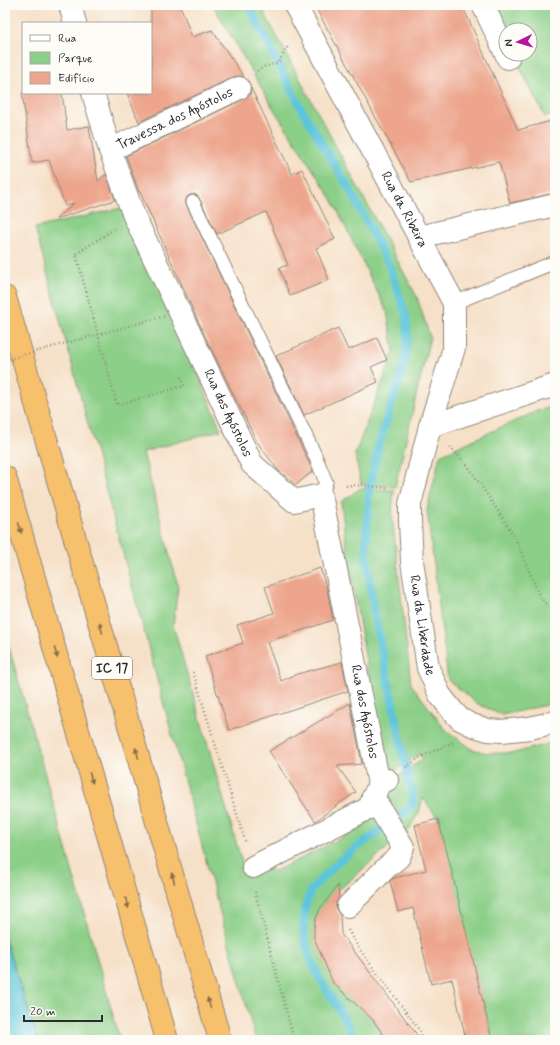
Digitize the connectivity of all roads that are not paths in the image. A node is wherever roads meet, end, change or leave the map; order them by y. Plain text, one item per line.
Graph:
1 (70, 5) edge
2 (295, 5) edge
3 (483, 5) edge
4 (75, 22) edge
5 (498, 37) edge
6 (239, 88) road end
7 (93, 94) edge
8 (110, 150) junction
9 (193, 202) dead end
10 (555, 205) edge
11 (419, 237) junction
12 (555, 262) edge
13 (5, 297) edge
14 (454, 303) junction
15 (555, 385) edge
16 (430, 426) junction
17 (5, 477) edge
18 (321, 495) junction
19 (555, 722) edge
20 (381, 793) junction
21 (253, 867) road end
22 (348, 906) road end
23 (167, 1040) edge
24 (220, 1040) edge

1 - 4 street
2 - 11 street, Rua da Ribeira
3 - 5 street
6 - 8 street, Travessa dos Apóstolos
7 - 8 street, Rua dos Apóstolos
8 - 18 street, Rua dos Apóstolos
9 - 18 lane
10 - 11 street
11 - 14 street, Rua da Ribeira
12 - 14 lane
24 -> 13 highway, IC 17
14 - 16 street, Rua da Ribeira
15 - 16 street
16 - 19 street, Rua da Liberdade
17 -> 23 highway
18 - 20 street, Rua dos Apóstolos
20 - 21 street
20 - 22 street, Rua dos Apóstolos

